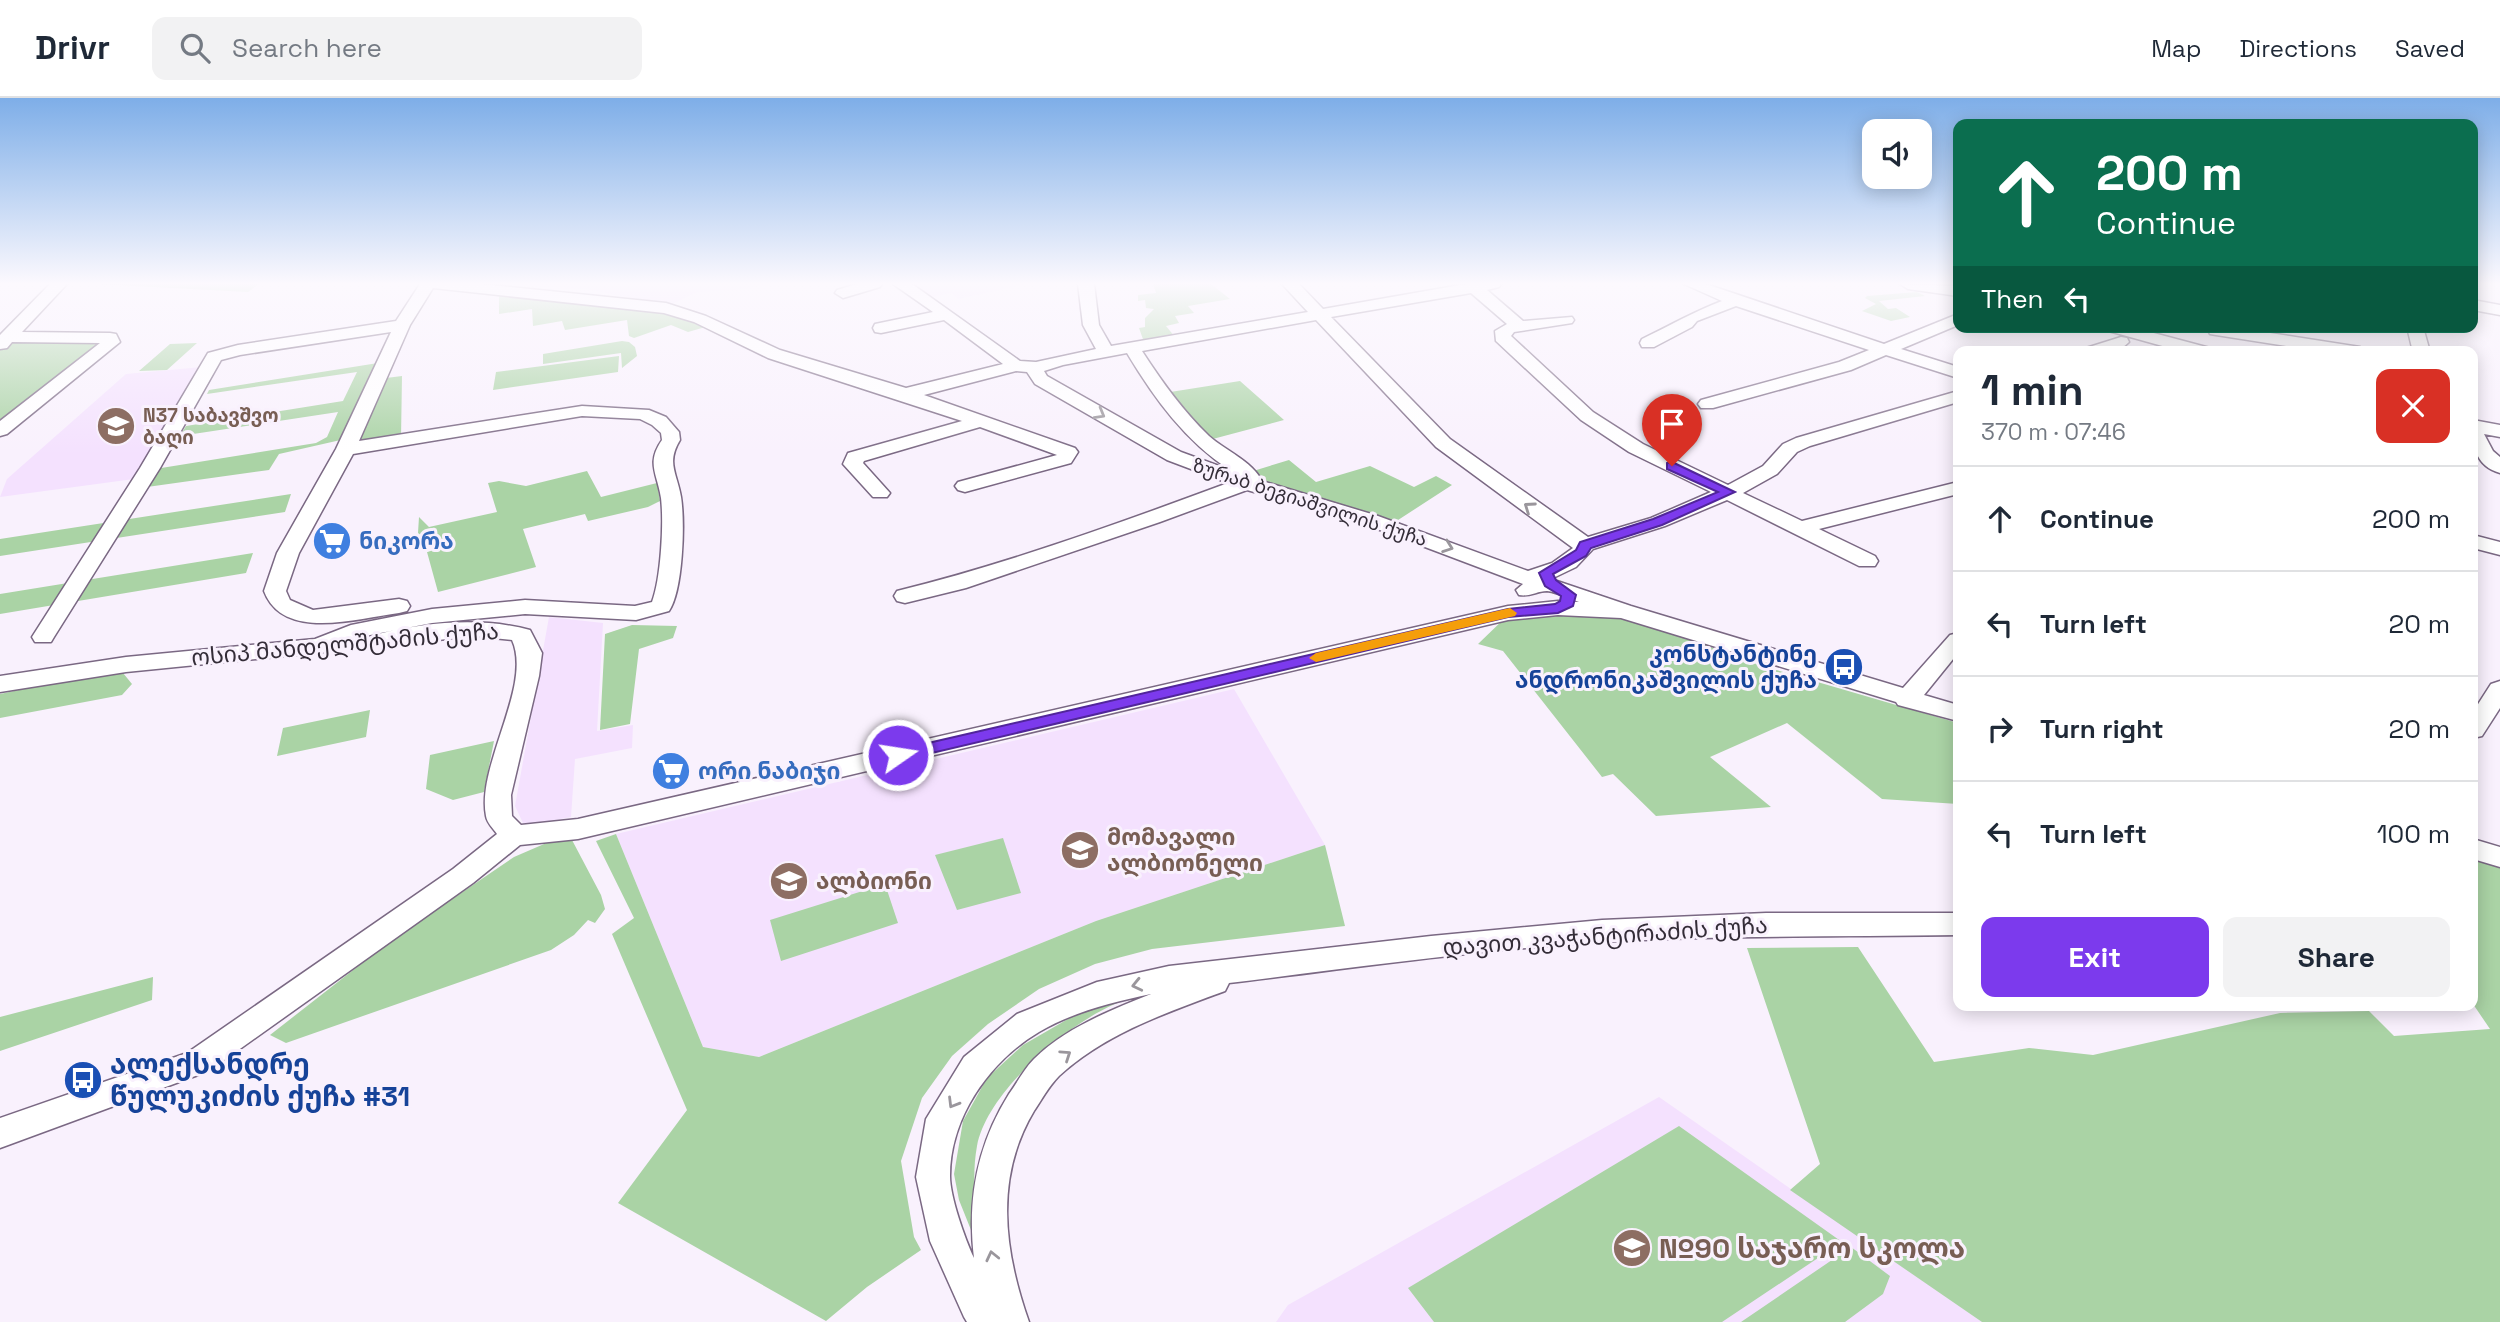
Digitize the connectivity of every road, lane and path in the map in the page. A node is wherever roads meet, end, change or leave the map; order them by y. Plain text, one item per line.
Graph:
1 (112, 341) edge
2 (296, 341) edge
3 (395, 341) edge
4 (746, 341) edge
5 (983, 341) edge
6 (1100, 341) edge
7 (1178, 341) edge
8 (1346, 341) edge
9 (1506, 341) edge
10 (1652, 341) edge
11 (1861, 341) edge
12 (1900, 341) edge
13 (2164, 341) edge
14 (2289, 341) edge
15 (2121, 342) dead end
16 (1648, 343) dead end
17 (2109, 346) edge
18 (2182, 346) edge
19 (2321, 346) edge
20 (1882, 348) junction
21 (1133, 349) junction
22 (1107, 353) junction
23 (1016, 366) junction
24 (1037, 367) junction
25 (1953, 371) edge
26 (905, 394) junction
27 (1953, 398) edge
28 (1707, 404) dead end
29 (981, 421) junction
30 (2478, 429) edge
31 (0, 430) edge
32 (2500, 431) edge
33 (2478, 439) edge
34 (346, 449) junction
35 (2500, 467) edge
36 (1249, 484) junction
37 (965, 486) dead end
38 (1953, 489) edge
39 (1729, 492) junction
40 (880, 493) dead end
41 (2500, 525) edge
42 (1800, 528) junction
43 (1585, 545) junction
44 (2486, 545) edge
45 (1867, 561) dead end
46 (1538, 593) junction
47 (905, 596) dead end
48 (661, 606) junction
49 (43, 637) dead end
50 (320, 645) junction
51 (1953, 645) edge
52 (0, 684) edge
53 (2500, 689) edge
54 (1907, 700) junction
55 (1953, 712) edge
56 (2478, 722) edge
57 (514, 835) junction
58 (2478, 850) edge
59 (2500, 857) edge
60 (1953, 924) edge
61 (1253, 969) junction
62 (0, 1133) edge
63 (988, 1322) edge
64 (1010, 1322) edge

1 - 31 street
2 - 49 street
3 - 34 street
4 - 26 street
5 - 23 street
6 - 22 street
7 - 21 street
43 -> 8 street
9 - 39 street
10 - 16 street
11 - 20 street
12 - 20 street
13 - 18 street
14 - 19 street
15 - 17 street
20 - 25 street
20 - 28 street
21 - 22 street
21 - 36 street
22 - 24 street
23 - 24 street
23 - 26 street
24 -> 36 street, ზურაბ ბეგიაშვილის ქუჩა
26 - 29 street
27 - 39 street
29 - 37 street
29 - 40 street
30 - 32 street
33 - 35 street
34 - 48 street
34 - 48 street
36 -> 46 street, ზურაბ ბეგიაშვილის ქუჩა
36 - 47 street
38 - 42 street
39 - 42 street
39 - 43 street
41 - 44 street
42 - 45 street
43 - 46 street
46 - 54 street
46 - 57 street
48 - 50 street
50 - 52 street, ოსიპ მანდელშტამის ქუჩა
50 - 57 street, ოსიპ მანდელშტამის ქუჩა
51 - 54 street
53 - 56 street
54 - 55 street
57 - 62 street
58 - 59 street
60 - 61 street, დავით კვაჭანტირაძის ქუჩა
61 -> 63 street, დავით კვაჭანტირაძის ქუჩა
64 -> 61 street, დავით კვაჭანტირაძის ქუჩა

